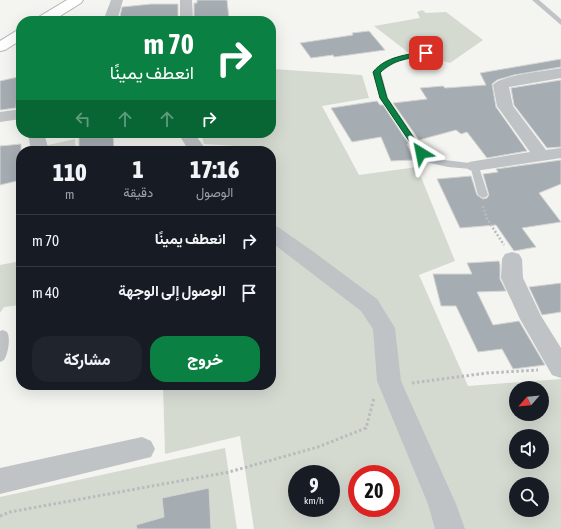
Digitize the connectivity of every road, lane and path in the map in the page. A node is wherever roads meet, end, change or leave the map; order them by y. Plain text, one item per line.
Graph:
1 (76, 0) edge
2 (117, 0) edge
3 (186, 0) edge
4 (535, 0) edge
5 (50, 16) edge
6 (112, 16) edge
7 (187, 16) edge
8 (561, 23) edge
9 (16, 37) edge
10 (0, 47) edge
11 (426, 53) dead end
12 (561, 73) edge
13 (16, 115) edge
14 (0, 117) edge
15 (561, 153) edge
16 (542, 156) junction
17 (475, 166) junction
18 (483, 195) joint
19 (276, 236) edge
20 (512, 259) joint
21 (3, 335) dead end
22 (0, 357) edge
23 (554, 368) edge
24 (392, 388) junction
25 (142, 448) dead end
26 (0, 481) edge
27 (0, 516) edge
28 (450, 529) edge

1 - 5 street
2 - 6 street
3 - 7 street
4 - 8 lane
9 - 10 street
11 - 17 lane
12 - 16 street
13 - 14 street
15 - 16 street
16 - 17 street
17 - 18 lane
18 - 20 path
19 - 24 street
20 - 23 street
21 - 22 lane
23 - 24 path
24 - 27 path
24 - 28 street
25 - 26 street

